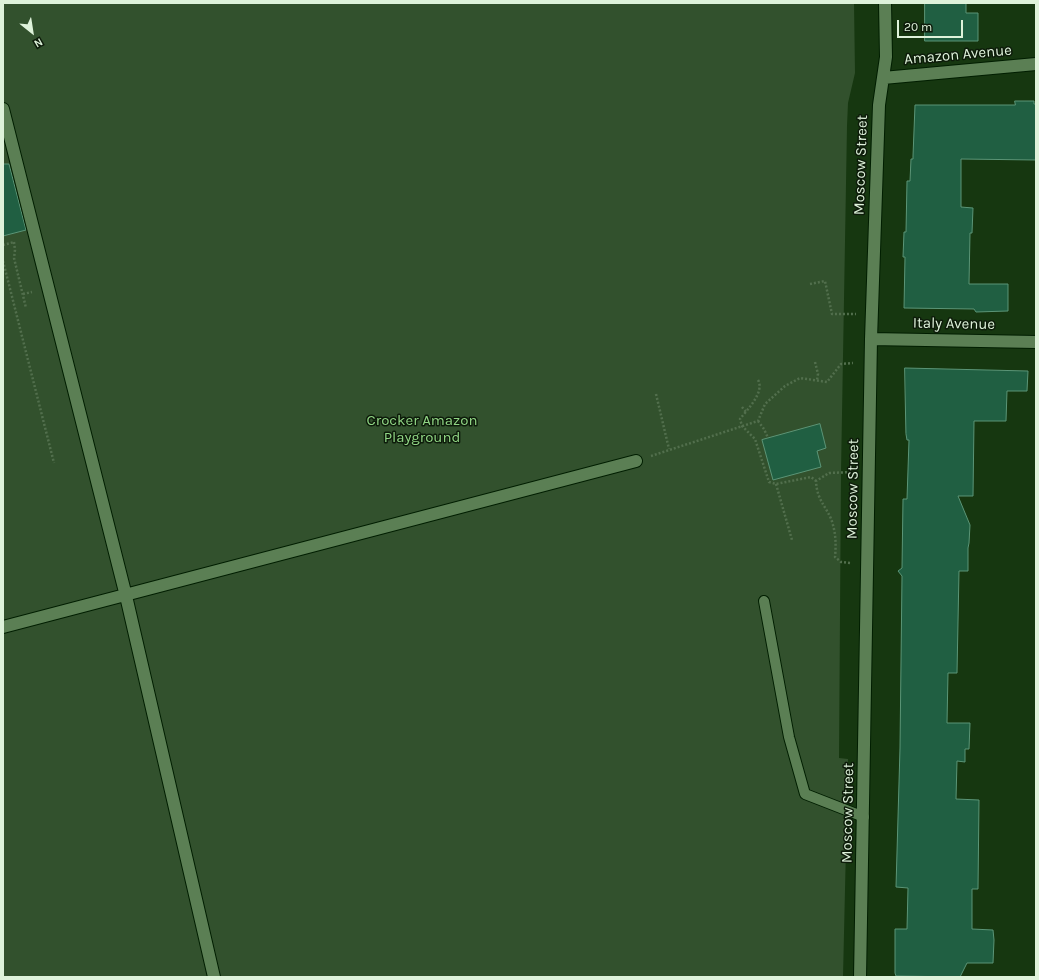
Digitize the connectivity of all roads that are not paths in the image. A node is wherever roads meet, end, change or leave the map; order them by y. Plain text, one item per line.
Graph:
1 (886, 3) edge
2 (1036, 64) edge
3 (883, 78) junction
4 (3, 110) edge
5 (871, 339) junction
6 (1036, 342) edge
7 (636, 461) road end
8 (126, 596) junction
9 (764, 601) dead end
10 (3, 627) edge
11 (864, 818) junction
12 (214, 977) edge
13 (860, 977) edge

1 - 3 street, Moscow Street
2 - 3 street, Amazon Avenue
3 - 5 street, Moscow Street
4 - 8 street
5 - 6 street, Italy Avenue
5 - 11 street, Moscow Street
7 - 8 street
8 - 10 street
8 - 12 street
9 - 11 lane
11 - 13 street, Moscow Street

